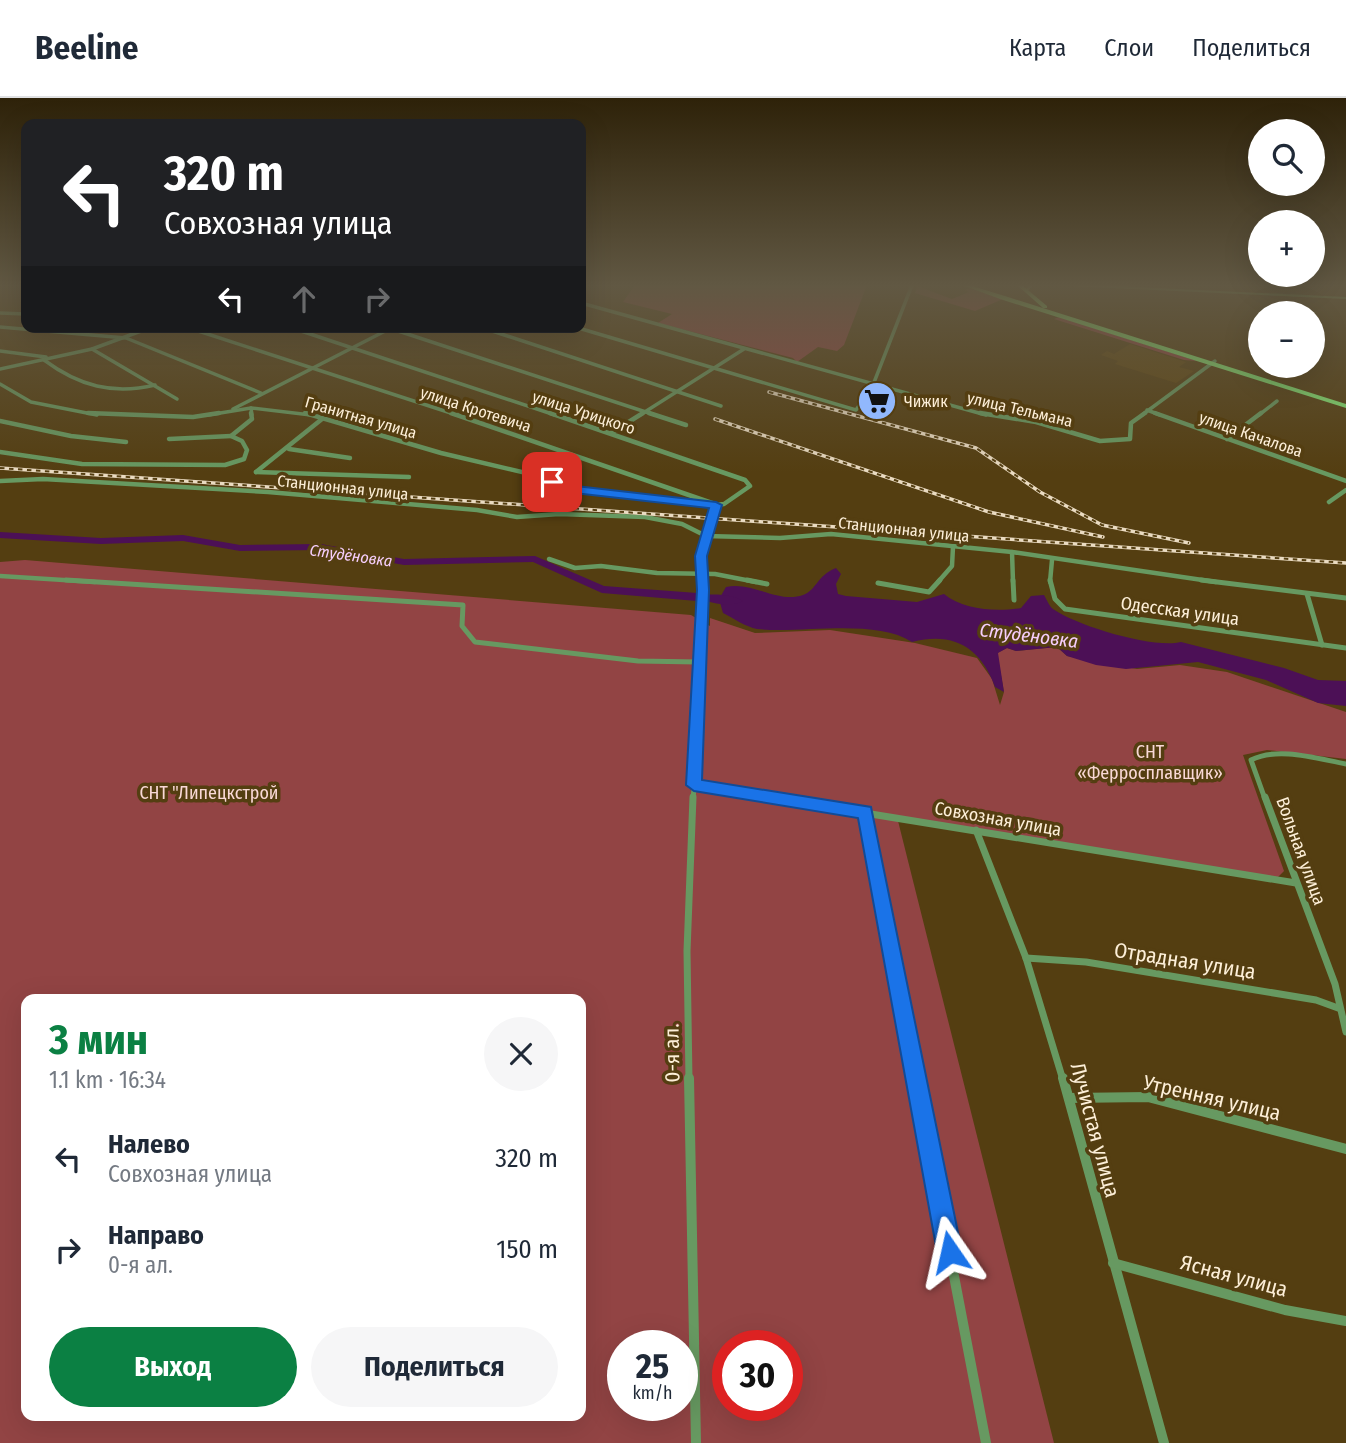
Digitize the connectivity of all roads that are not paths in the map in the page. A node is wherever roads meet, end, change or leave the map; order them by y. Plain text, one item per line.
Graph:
1 (96, 348) edge
2 (150, 348) edge
3 (250, 348) edge
4 (352, 348) edge
5 (355, 348) edge
6 (451, 348) edge
7 (543, 348) edge
8 (645, 348) edge
9 (744, 348) joint
10 (888, 348) edge
11 (1166, 348) edge
12 (1169, 348) edge
13 (92, 349) junction
14 (0, 352) edge
15 (44, 360) junction
16 (1213, 362) junction
17 (313, 368) junction
18 (0, 369) edge
19 (716, 369) junction
20 (0, 384) edge
21 (155, 385) junction
22 (873, 385) junction
23 (680, 393) junction
24 (261, 394) junction
25 (177, 399) dead end
26 (1278, 401) dead end
27 (1346, 403) edge
28 (721, 406) dead end
29 (251, 408) junction
30 (232, 410) junction
31 (1147, 410) junction
32 (646, 411) junction
33 (321, 419) junction
34 (0, 421) edge
35 (686, 425) dead end
36 (611, 433) junction
37 (231, 436) junction
38 (169, 439) dead end
39 (1227, 439) junction
40 (126, 442) dead end
41 (287, 448) junction
42 (0, 452) edge
43 (350, 458) dead end
44 (409, 477) dead end
45 (0, 481) edge
46 (1346, 481) edge
47 (1346, 490) edge
48 (1329, 502) dead end
49 (716, 505) junction
50 (706, 536) junction
51 (953, 547) junction
52 (1012, 552) junction
53 (549, 559) dead end
54 (1052, 560) junction
55 (702, 575) junction
56 (0, 576) edge
57 (878, 583) dead end
58 (767, 584) dead end
59 (1307, 594) junction
60 (1346, 598) edge
61 (1014, 600) dead end
62 (1322, 645) junction
63 (1346, 648) edge
64 (698, 662) junction
65 (1346, 764) edge
66 (694, 785) junction
67 (865, 812) junction
68 (976, 830) junction
69 (1296, 883) junction
70 (1026, 958) junction
71 (1338, 1008) junction
72 (1346, 1032) edge
73 (1069, 1098) junction
74 (1346, 1149) edge
75 (1113, 1263) junction
76 (1346, 1321) edge
77 (696, 1443) edge
78 (986, 1443) edge
79 (1164, 1443) edge

1 - 13 street
2 - 24 street
3 - 17 street, улица Кротевича
4 - 17 street
5 - 36 street, улица Урицкого
6 - 32 street
7 - 23 street
8 - 19 street
9 - 19 street
9 - 22 street, улица Тельмана
10 - 22 street
11 - 16 main road
12 - 16 main road
13 - 15 street
13 - 21 street
14 - 15 street
15 - 18 street
15 - 21 street
16 - 27 main road
16 - 31 street
17 - 24 street
17 - 49 street, улица Кротевича
19 - 22 street
19 - 23 street
20 - 30 street, Гранитная улица
21 - 25 street
22 - 31 street, улица Тельмана
23 - 28 street
23 - 32 street
24 - 30 street
26 - 39 street
29 - 30 street, Гранитная улица
29 - 33 street, Гранитная улица
29 - 37 street
31 - 39 street, улица Качалова
32 - 35 street
32 - 36 street
33 - 41 street
33 - 49 street, Гранитная улица
34 - 40 street
36 - 49 street, улица Урицкого
37 - 38 street
37 - 42 street
39 - 46 street, улица Качалова
41 - 43 street
41 - 44 street
45 - 50 street, Станционная улица
47 - 48 street
49 - 50 street, 0-я ал.
50 - 51 street, Станционная улица
50 - 55 street, 0-я ал.
51 - 52 street, Станционная улица
51 - 57 street
52 - 54 street, Станционная улица
52 - 61 street
53 - 55 street
54 - 59 street, Станционная улица
54 - 62 street, Одесская улица
55 - 58 street
55 - 64 street, 0-я ал.
56 - 64 street
59 - 60 street, Станционная улица
59 - 62 street
62 - 63 street, Одесская улица
64 - 66 street, 0-я ал.
65 - 69 street, Вольная улица
66 - 67 street, Совхозная улица
66 - 77 street, 0-я ал.
67 - 68 street, Совхозная улица
67 - 78 street
68 - 69 street, Совхозная улица
68 - 70 street, Лучистая улица
69 - 71 street, Вольная улица
70 - 71 street, Отрадная улица
70 - 73 street, Лучистая улица
71 - 72 street, Вольная улица
73 - 74 street, Утренняя улица
73 - 75 street, Лучистая улица
75 - 76 street, Ясная улица
75 - 79 street, Лучистая улица

